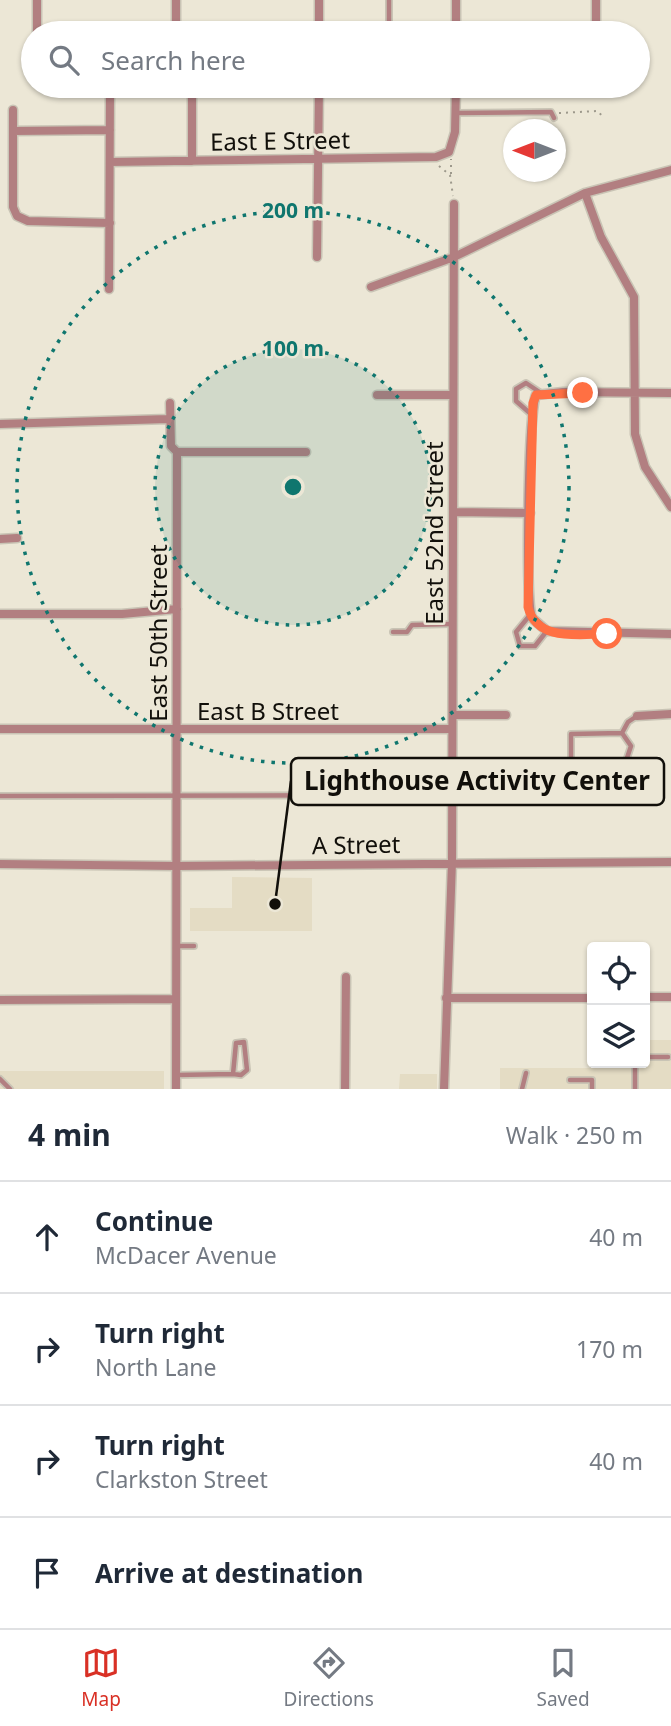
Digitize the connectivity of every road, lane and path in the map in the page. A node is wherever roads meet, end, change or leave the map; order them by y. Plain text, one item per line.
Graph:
1 (37, 0) edge
2 (176, 0) edge
3 (319, 0) edge
4 (389, 0) edge
5 (456, 0) edge
6 (596, 0) edge
7 (37, 21) edge
8 (176, 21) edge
9 (319, 21) edge
10 (388, 21) edge
11 (456, 21) edge
12 (596, 21) edge
13 (110, 98) edge
14 (192, 98) dead end
15 (319, 98) edge
16 (456, 98) edge
17 (13, 110) dead end
18 (456, 113) junction
19 (553, 115) joint
20 (602, 116) dead end
21 (110, 130) junction
22 (13, 131) junction
23 (449, 152) junction
24 (433, 158) junction
25 (318, 159) junction
26 (191, 161) junction
27 (110, 162) junction
28 (671, 170) edge
29 (450, 175) junction
30 (585, 193) junction
31 (454, 204) joint
32 (110, 223) junction
33 (317, 257) dead end
34 (454, 257) junction
35 (371, 287) dead end
36 (109, 289) dead end
37 (633, 393) junction
38 (671, 393) edge
39 (377, 395) dead end
40 (453, 395) junction
41 (539, 395) junction
42 (170, 403) dead end
43 (532, 415) junction
44 (168, 419) junction
45 (0, 424) edge
46 (177, 452) junction
47 (306, 452) dead end
48 (671, 507) edge
49 (453, 512) junction
50 (530, 513) junction
51 (17, 538) dead end
52 (0, 539) edge
53 (177, 609) junction
54 (0, 614) edge
55 (530, 615) junction
56 (452, 624) junction
57 (547, 631) junction
58 (393, 632) dead end
59 (671, 634) edge
60 (671, 714) edge
61 (453, 715) junction
62 (506, 715) dead end
63 (637, 716) joint
64 (0, 729) edge
65 (452, 729) junction
66 (175, 730) junction
67 (622, 733) junction
68 (452, 794) junction
69 (176, 795) junction
70 (0, 796) edge
71 (453, 862) junction
72 (671, 862) edge
73 (0, 864) edge
74 (177, 866) junction
75 (176, 946) junction
76 (194, 946) dead end
77 (346, 977) dead end
78 (446, 998) junction
79 (587, 998) edge
80 (650, 998) edge
81 (671, 998) edge
82 (175, 999) junction
83 (0, 1000) edge
84 (650, 1057) edge
85 (668, 1057) dead end
86 (635, 1068) edge
87 (526, 1073) dead end
88 (233, 1074) junction
89 (176, 1075) junction
90 (0, 1079) edge
91 (570, 1080) dead end
92 (10, 1089) edge
93 (176, 1089) edge
94 (345, 1089) edge
95 (444, 1089) edge
96 (522, 1089) edge
97 (592, 1089) edge
98 (635, 1089) edge

1 - 7 street
2 - 8 street
3 - 9 street
4 - 10 lane
5 - 11 street
6 - 12 street
13 - 21 street
14 - 26 street
15 - 25 street
16 - 18 street
17 - 22 street
18 - 19 lane
18 - 23 street
19 - 20 path
21 - 22 street
21 - 27 street
22 - 32 street
23 - 24 street, East E Street
23 - 29 path
24 - 25 street, East E Street
24 - 29 path
25 - 26 street, East E Street
25 - 33 street
26 - 27 street, East E Street
27 - 32 street
28 - 30 street
29 - 31 path
30 - 34 street
30 - 37 street
31 - 34 street, East 52nd Street
32 - 36 street
34 - 35 street
34 - 40 street, East 52nd Street
37 - 38 street
37 - 41 street
37 - 48 street
39 - 40 street
40 - 49 street, East 52nd Street
41 - 43 street
41 - 43 lane
42 - 44 street, East 50th Street
43 - 50 street
44 - 45 street
44 - 46 street, East 50th Street
46 - 47 street
46 - 53 street, East 50th Street
49 - 50 street
49 - 56 street, East 52nd Street
50 - 55 street
51 - 52 street
53 - 54 street
53 - 66 street, East 50th Street
55 - 57 street
55 - 57 lane
56 - 58 lane
56 - 61 street, East 52nd Street
57 - 59 street
60 - 63 street
61 - 62 street
61 - 65 street, East 52nd Street
63 - 67 lane
64 - 66 street, East B Street
65 - 66 street, East B Street
65 - 68 street, East 52nd Street
66 - 69 street, East 50th Street
67 - 67 lane
68 - 69 lane
68 - 71 street, East 52nd Street
69 - 70 lane
69 - 74 street, East 50th Street
71 - 72 street, A Street
71 - 74 street, A Street
71 - 78 street, East 52nd Street
73 - 74 street, A Street
74 - 75 street, East 50th Street
75 - 76 lane
75 - 82 street, East 50th Street
77 - 94 street
78 - 79 street
78 - 95 street, East 52nd Street
80 - 81 street
82 - 83 street
82 - 89 street, East 50th Street
84 - 85 lane
86 - 98 lane
87 - 96 lane
88 - 88 lane
88 - 89 lane
89 - 93 street, East 50th Street
90 - 92 lane
91 - 97 lane

